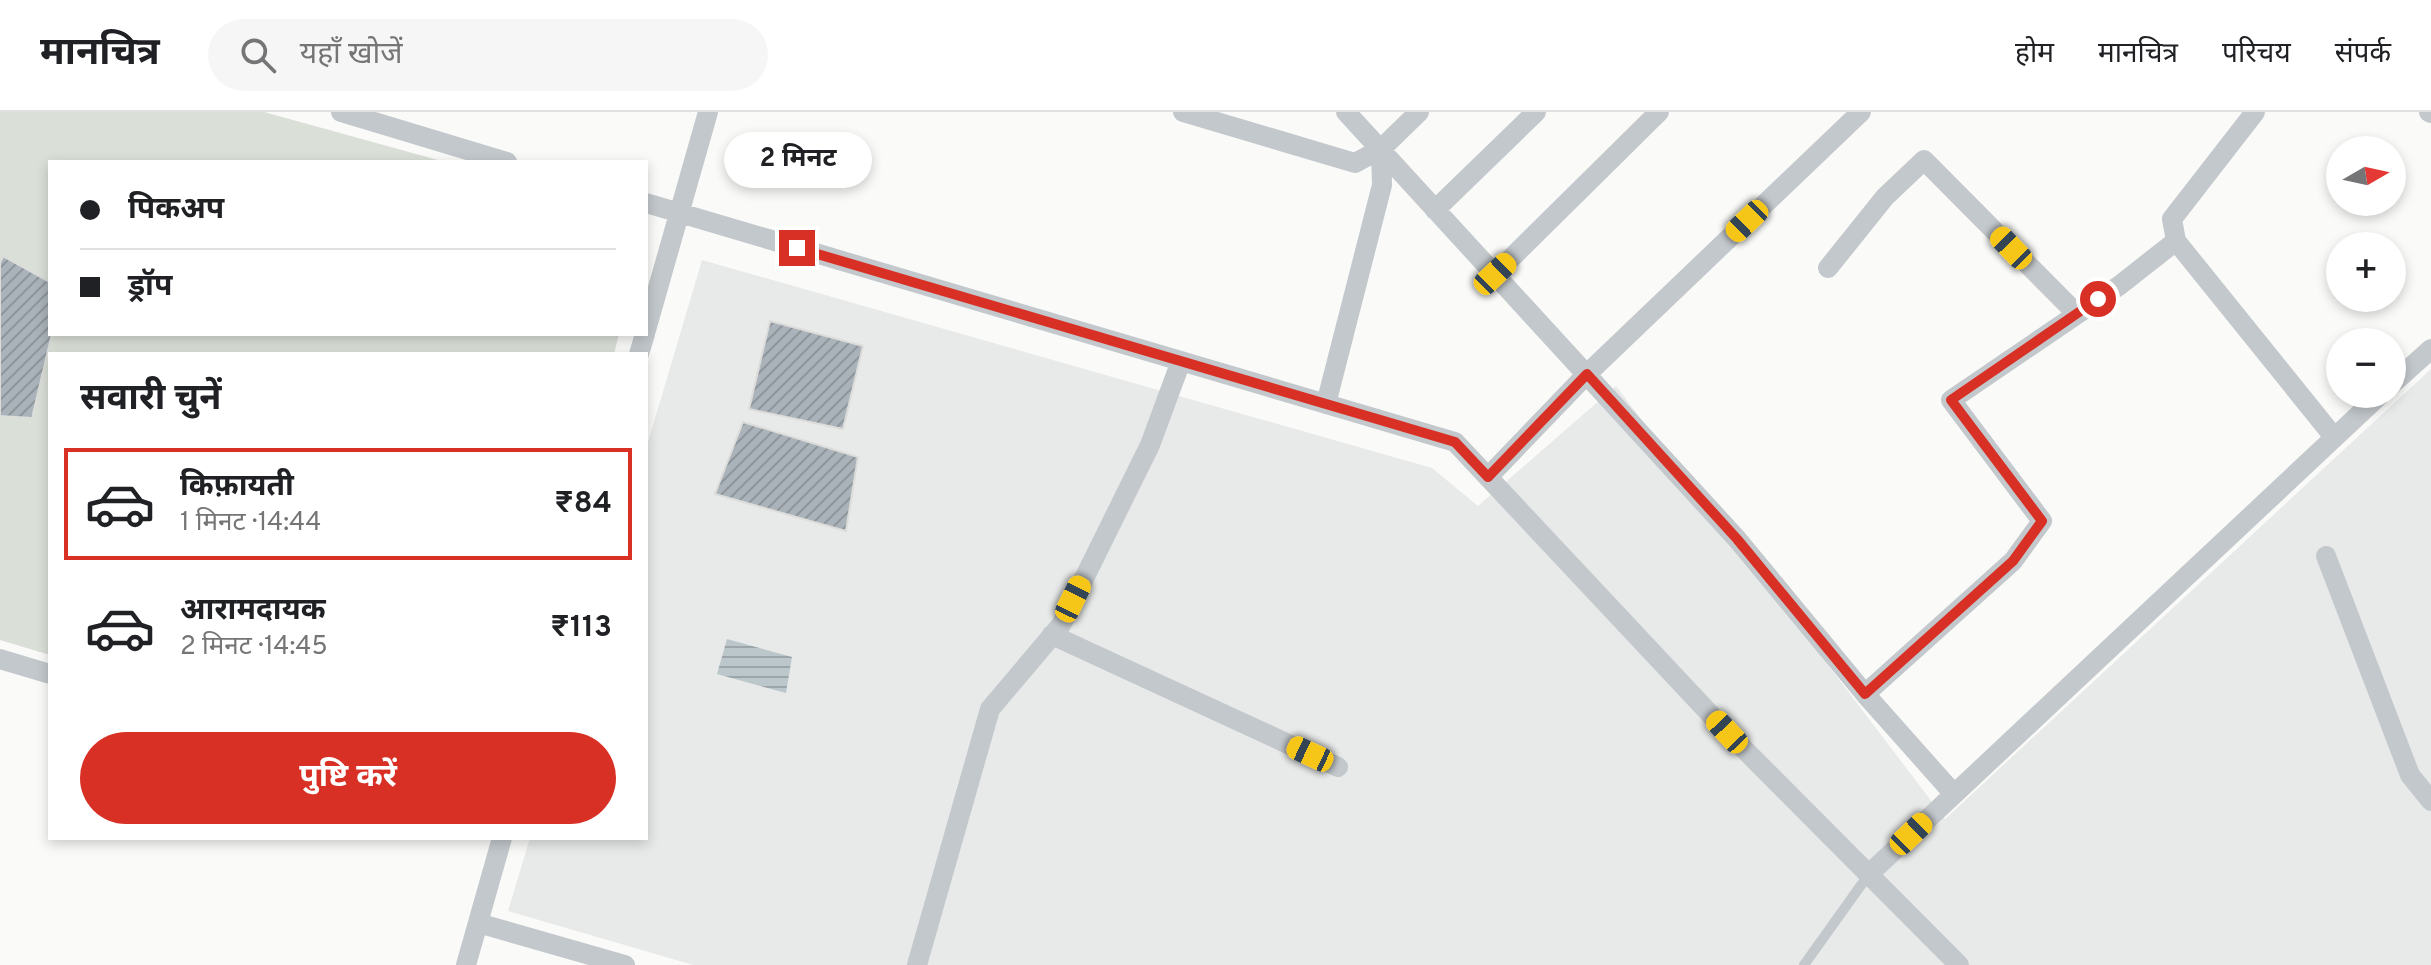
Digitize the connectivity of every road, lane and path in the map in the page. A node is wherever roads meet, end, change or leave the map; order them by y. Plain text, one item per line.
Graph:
1 (341, 112) edge
2 (708, 112) edge
3 (1183, 112) edge
4 (1346, 112) edge
5 (1419, 112) edge
6 (1536, 112) edge
7 (1659, 112) edge
8 (1861, 112) edge
9 (2255, 112) edge
10 (1381, 149) junction
11 (500, 160) edge
12 (648, 204) edge
13 (1435, 210) junction
14 (679, 213) junction
15 (2176, 241) junction
16 (1828, 268) dead end
17 (1495, 274) junction
18 (2077, 314) junction
19 (648, 325) edge
20 (2431, 349) edge
21 (1181, 361) junction
22 (2406, 371) edge
23 (1587, 374) junction
24 (1326, 404) junction
25 (2366, 408) edge
26 (2334, 437) junction
27 (1488, 477) junction
28 (2326, 556) dead end
29 (1052, 635) junction
30 (0, 659) edge
31 (48, 673) edge
32 (1865, 694) junction
33 (1338, 767) dead end
34 (1953, 793) junction
35 (2431, 801) edge
36 (501, 840) edge
37 (1869, 874) junction
38 (478, 923) junction
39 (466, 965) edge
40 (625, 965) edge
41 (917, 965) edge
42 (1804, 965) edge
43 (1959, 965) edge

1 - 11 street
2 - 14 street
3 - 10 street
4 - 10 street
5 - 10 street
6 - 13 street
7 - 17 street
8 - 23 street
9 - 15 street
10 - 13 street
10 - 24 street
12 - 14 street
13 - 17 street
14 - 19 street
14 - 21 street
15 - 18 street
15 - 26 street
16 - 18 street
17 - 23 street
18 - 32 street
20 - 22 street
21 - 24 street
21 - 29 street
23 - 27 street
23 - 32 street
24 - 27 street
25 - 26 street
26 - 34 street
27 - 37 street
28 - 35 street
29 - 33 street
29 - 41 street
30 - 31 street
32 - 34 street
34 - 37 street
36 - 38 street
37 - 42 lane
37 - 43 street
38 - 39 street
38 - 40 street

